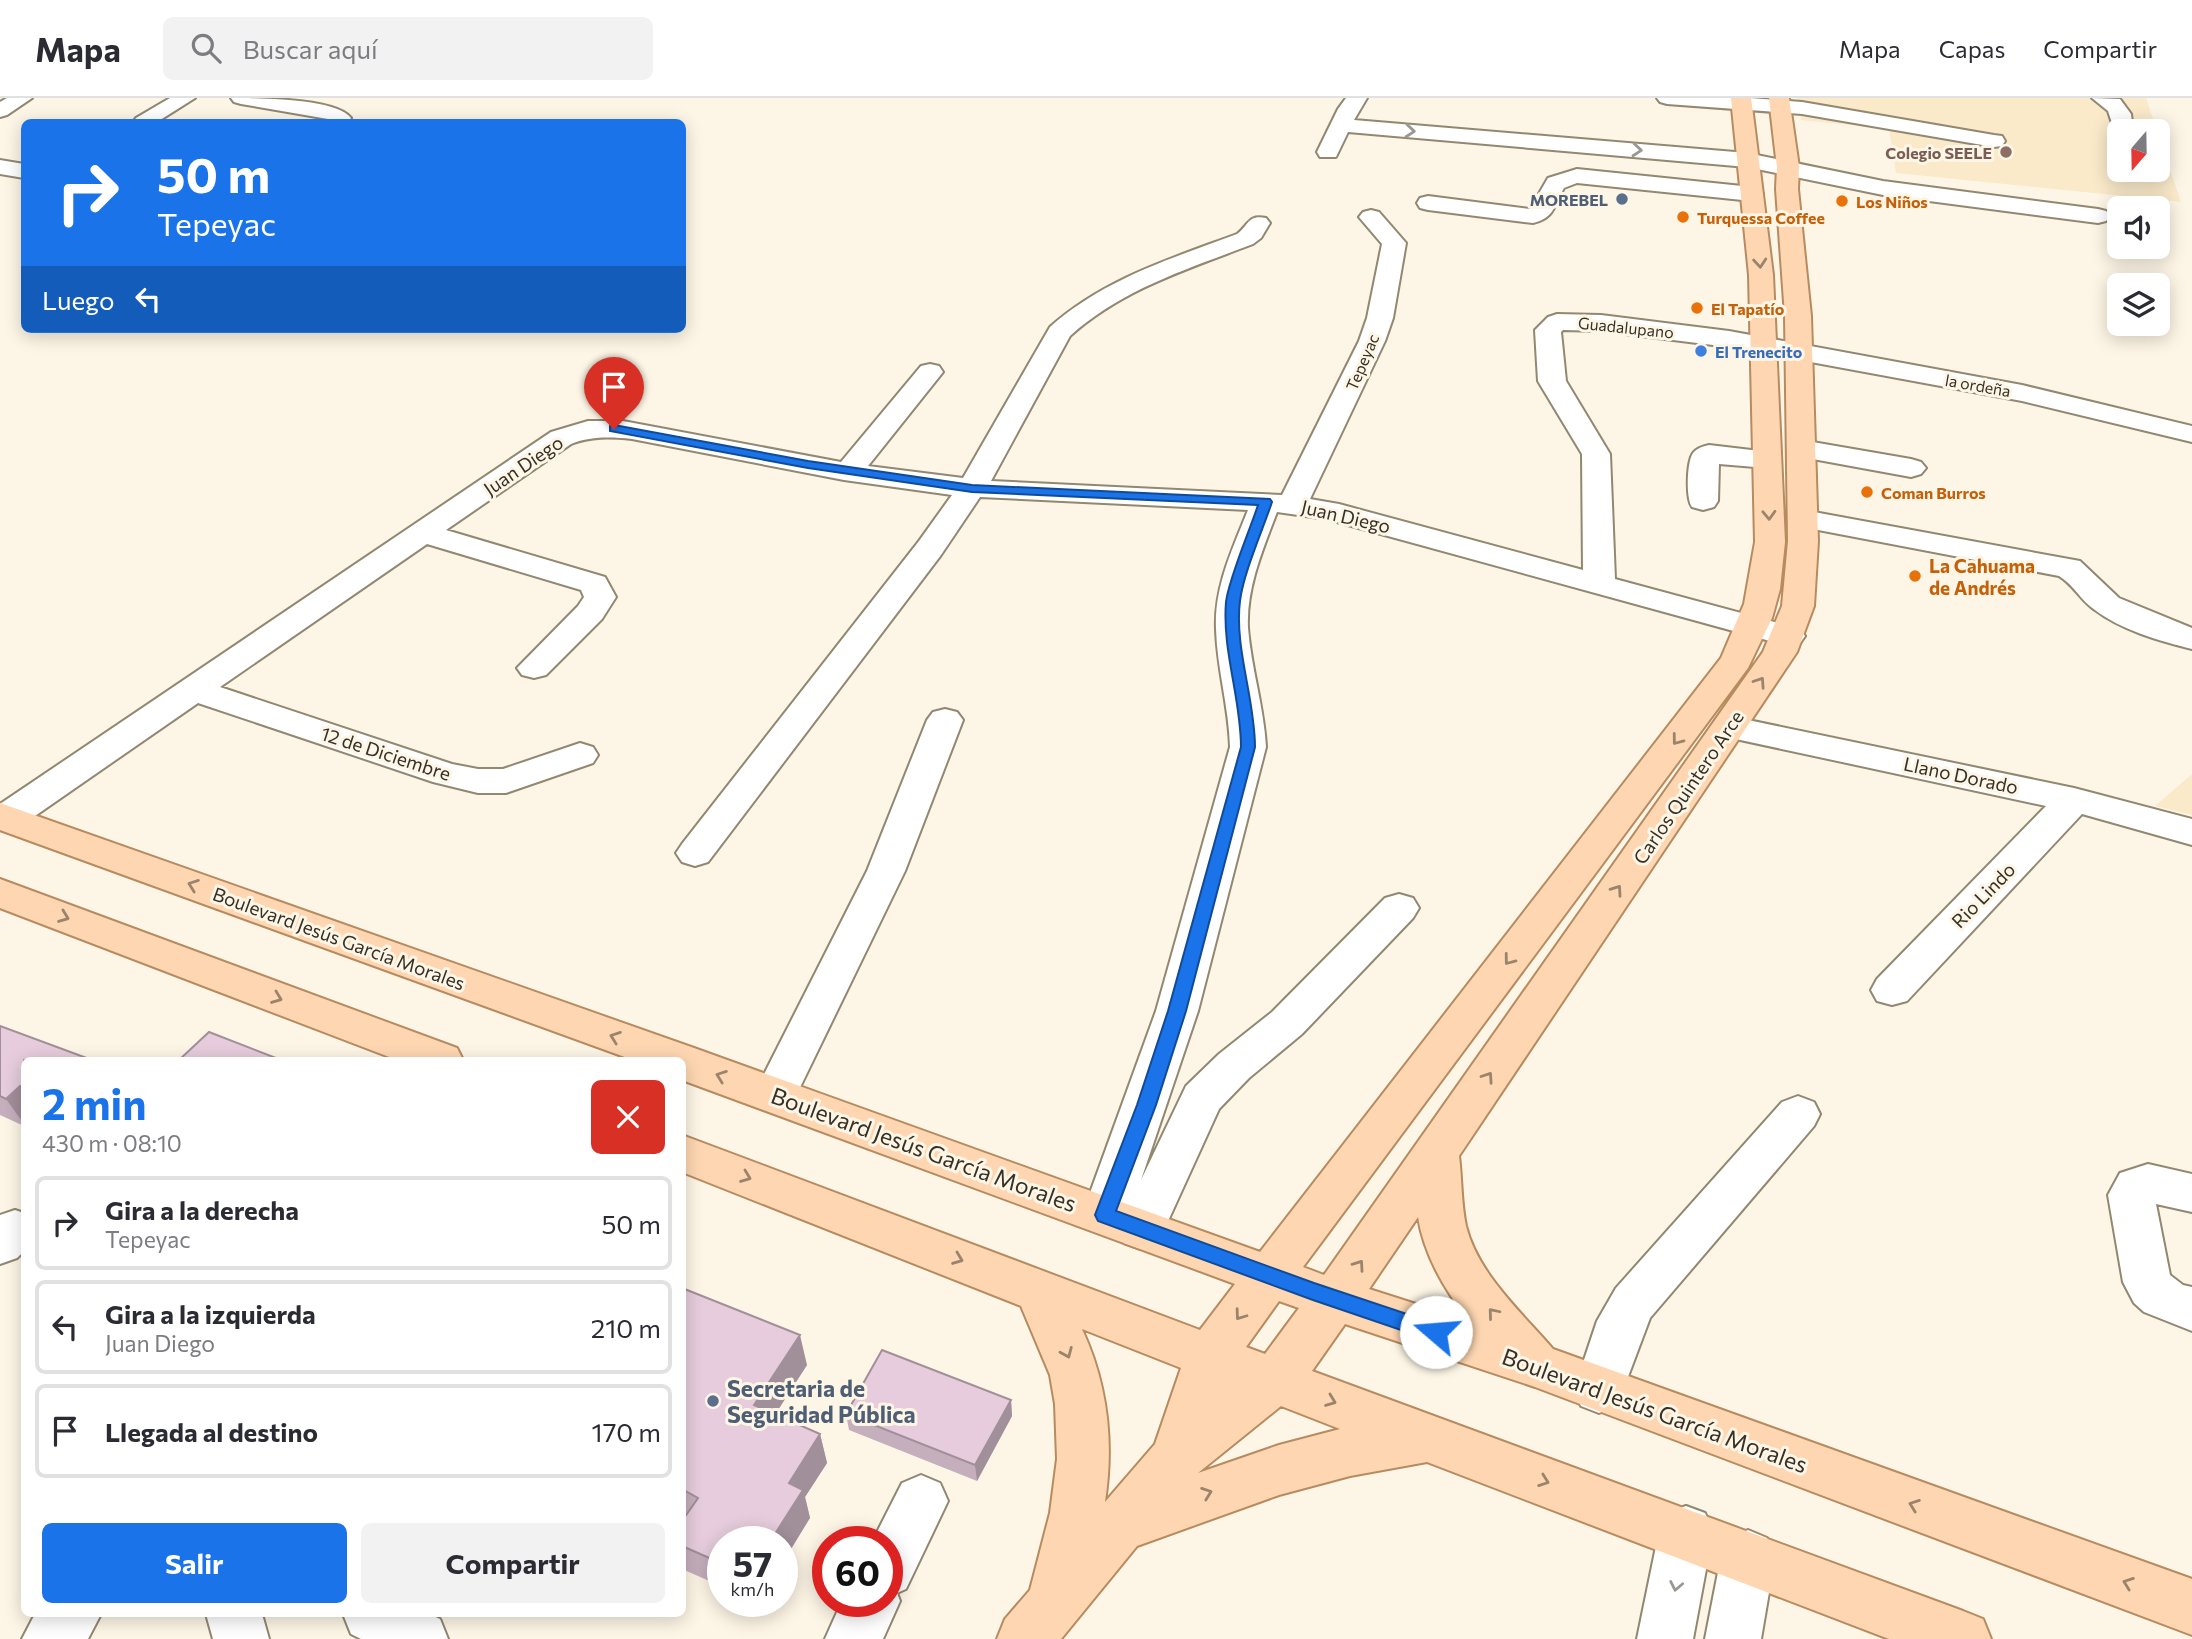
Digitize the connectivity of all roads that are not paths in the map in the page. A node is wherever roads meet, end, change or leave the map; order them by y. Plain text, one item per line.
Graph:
1 (22, 98) edge
2 (185, 98) edge
3 (241, 98) edge
4 (1357, 98) edge
5 (1667, 98) edge
6 (2102, 98) edge
7 (1741, 101) edge
8 (1779, 102) edge
9 (0, 111) edge
10 (148, 119) edge
11 (340, 119) edge
12 (2121, 119) edge
13 (1342, 125) junction
14 (1994, 141) dead end
15 (1328, 152) dead end
16 (1747, 160) junction
17 (0, 167) edge
18 (1788, 167) junction
19 (21, 171) edge
20 (1752, 194) junction
21 (1427, 203) dead end
22 (2098, 216) dead end
23 (1371, 217) dead end
24 (1258, 223) dead end
25 (1762, 336) junction
26 (1799, 343) junction
27 (930, 372) dead end
28 (2192, 433) edge
29 (1801, 449) junction
30 (1767, 459) junction
31 (1911, 468) dead end
32 (849, 471) junction
33 (972, 488) junction
34 (1703, 501) dead end
35 (1279, 503) junction
36 (1803, 519) junction
37 (422, 533) junction
38 (1599, 583) junction
39 (1771, 631) junction
40 (2192, 639) edge
41 (534, 668) dead end
42 (193, 690) junction
43 (945, 720) dead end
44 (1729, 727) junction
45 (580, 755) dead end
46 (2074, 800) junction
47 (3, 817) edge
48 (2186, 820) edge
49 (695, 853) dead end
50 (0, 893) edge
51 (1399, 908) dead end
52 (1543, 915) junction
53 (1586, 934) junction
54 (1892, 990) dead end
55 (434, 1057) edge
56 (670, 1057) edge
57 (686, 1063) edge
58 (775, 1096) junction
59 (1798, 1114) dead end
60 (1436, 1153) junction
61 (686, 1155) edge
62 (2192, 1193) edge
63 (1123, 1222) junction
64 (1268, 1276) junction
65 (1040, 1291) junction
66 (1335, 1300) junction
67 (2192, 1308) edge
68 (1211, 1355) junction
69 (1536, 1365) junction
70 (1276, 1380) junction
71 (1600, 1390) junction
72 (1426, 1438) junction
73 (1176, 1458) junction
74 (921, 1501) dead end
75 (1120, 1525) junction
76 (1686, 1532) junction
77 (903, 1538) edge
78 (1748, 1557) junction
79 (2192, 1607) edge
80 (69, 1617) edge
81 (235, 1617) edge
82 (377, 1617) edge
83 (864, 1617) edge
84 (1039, 1621) edge
85 (50, 1639) edge
86 (241, 1639) edge
87 (420, 1639) edge
88 (853, 1639) edge
89 (1665, 1639) edge
90 (1733, 1639) edge
91 (1963, 1639) edge

1 - 9 street
2 - 10 street
3 - 11 street
4 - 13 street
5 - 7 street
6 - 12 street
7 - 8 street
7 - 16 main road, Carlos Quintero Arce
8 - 14 street
8 - 18 main road, Carlos Quintero Arce
13 - 15 street
13 -> 16 street
16 - 18 street
16 - 20 main road, Carlos Quintero Arce
17 - 19 street
18 - 22 street
18 - 26 main road, Carlos Quintero Arce
20 - 21 street
20 -> 25 main road, Carlos Quintero Arce
23 - 35 street, Tepeyac
24 - 33 street
25 - 26 street, la ordeña
25 - 30 main road, Carlos Quintero Arce
25 - 38 street, Guadalupano
26 - 28 street, la ordeña
26 - 29 main road, Carlos Quintero Arce
27 - 32 street
29 - 31 street
29 - 36 main road, Carlos Quintero Arce
30 - 34 street
30 -> 39 main road, Carlos Quintero Arce
32 - 33 street, Juan Diego
32 - 37 street, Juan Diego
33 - 35 street, Juan Diego
33 - 49 street
35 - 38 street, Juan Diego
35 - 63 street, Tepeyac
36 - 39 main road, Carlos Quintero Arce
36 - 40 street
37 - 41 street
37 - 42 street, Juan Diego
38 - 39 street, Juan Diego
44 -> 39 main road, Carlos Quintero Arce
39 -> 52 main road, Carlos Quintero Arce
42 - 45 street, 12 de Diciembre
42 - 47 street, Juan Diego
43 - 58 street
44 - 46 street, Llano Dorado
53 -> 44 main road, Carlos Quintero Arce
46 - 48 street, Llano Dorado
46 - 54 street, Rio Lindo
56 -> 47 main road, Boulevard Jesús García Morales
50 -> 55 main road
51 - 63 street
52 - 53 main road
52 -> 64 main road, Carlos Quintero Arce
60 -> 53 main road, Carlos Quintero Arce
58 -> 57 main road, Boulevard Jesús García Morales
58 - 63 main road, Boulevard Jesús García Morales
59 - 71 street
66 -> 60 main road, Carlos Quintero Arce
69 -> 60 main road
61 -> 65 main road
62 - 67 street
63 - 64 main road, Boulevard Jesús García Morales
64 - 66 main road, Boulevard Jesús García Morales
64 -> 68 main road, Carlos Quintero Arce
65 - 68 main road
65 -> 84 main road
66 - 69 main road, Boulevard Jesús García Morales
66 - 70 main road, Carlos Quintero Arce
68 - 70 main road
68 - 73 main road, Carlos Quintero Arce
69 - 71 main road, Boulevard Jesús García Morales
70 -> 72 main road
70 - 73 main road, Carlos Quintero Arce
79 -> 71 main road, Boulevard Jesús García Morales
75 -> 72 main road
72 -> 76 main road
73 - 75 main road
74 - 77 street
75 - 84 main road
76 - 78 main road
76 -> 89 street
78 - 90 street
78 - 91 main road
80 - 85 street
81 - 86 street
82 - 87 street
83 - 88 street

